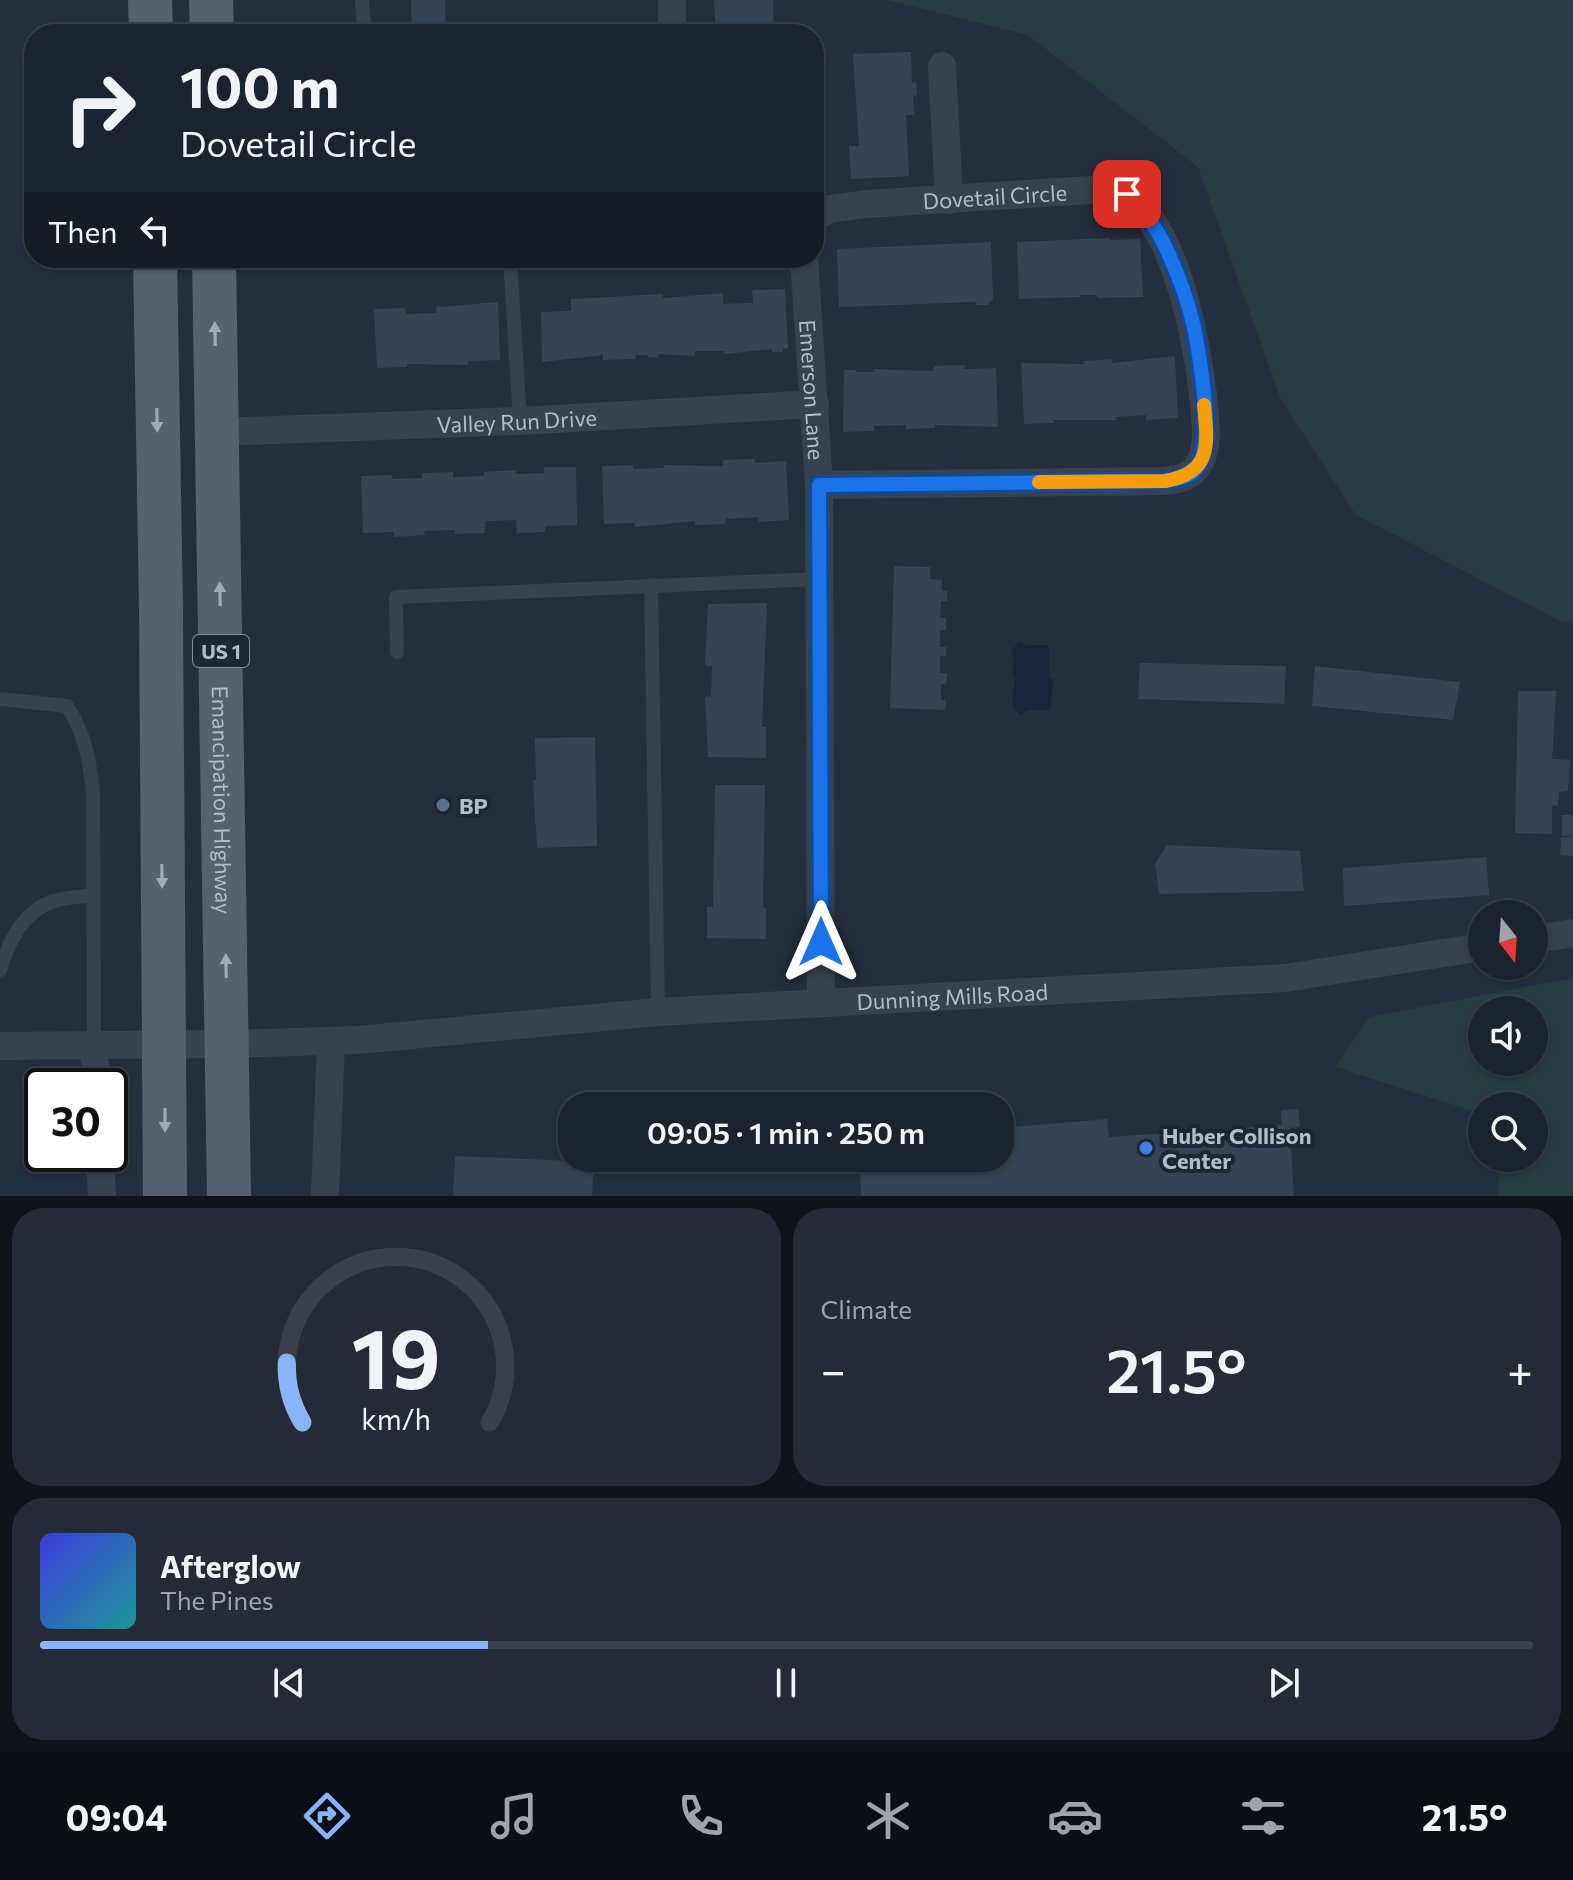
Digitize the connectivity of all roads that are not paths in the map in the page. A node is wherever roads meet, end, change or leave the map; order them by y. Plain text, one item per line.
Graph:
1 (150, 0) edge
2 (211, 0) edge
3 (362, 0) edge
4 (672, 0) edge
5 (151, 24) edge
6 (212, 24) edge
7 (364, 24) edge
8 (672, 24) edge
9 (942, 66) dead end
10 (949, 200) junction
11 (824, 212) edge
12 (155, 268) edge
13 (214, 268) edge
14 (511, 268) edge
15 (805, 268) edge
16 (815, 404) junction
17 (520, 421) junction
18 (217, 432) junction
19 (819, 485) junction
20 (818, 579) junction
21 (651, 585) junction
22 (397, 652) dead end
23 (0, 699) edge
24 (93, 895) junction
25 (1573, 933) edge
26 (1548, 937) edge
27 (1468, 949) edge
28 (0, 970) edge
29 (821, 1002) junction
30 (658, 1012) junction
31 (331, 1041) junction
32 (165, 1043) junction
33 (94, 1044) junction
34 (227, 1044) junction
35 (0, 1046) edge
36 (95, 1068) edge
37 (101, 1172) edge
38 (102, 1196) edge
39 (165, 1196) edge
40 (229, 1196) edge
41 (325, 1196) edge

1 - 5 main road
2 - 6 main road
3 - 7 lane
4 - 8 street
9 - 10 street
10 - 11 street, Dovetail Circle
10 - 19 street, Dovetail Circle
12 -> 32 main road, US 1
18 -> 13 main road, Emancipation Highway / US 1
14 - 17 lane
15 - 16 street, Emerson Lane
16 - 17 street, Valley Run Drive
16 - 19 street, Emerson Lane
17 - 18 street, Valley Run Drive
34 -> 18 main road, Emancipation Highway / US 1
19 - 20 street, Emerson Lane
20 - 21 lane
20 - 29 street, Emerson Lane
21 - 22 lane
21 - 30 lane
23 - 24 lane
24 - 28 lane
24 - 33 lane
25 - 26 street
27 - 29 street, Dunning Mills Road
29 - 30 street, Dunning Mills Road
30 - 31 street, Dunning Mills Road
31 - 34 street, Dunning Mills Road
31 - 41 street
32 - 33 street, Dunning Mills Road
32 - 34 street, Dunning Mills Road
32 -> 39 main road, US 1
33 - 35 street, Dunning Mills Road
33 - 36 street
34 - 40 main road, Emancipation Highway / US 1
37 - 38 street

